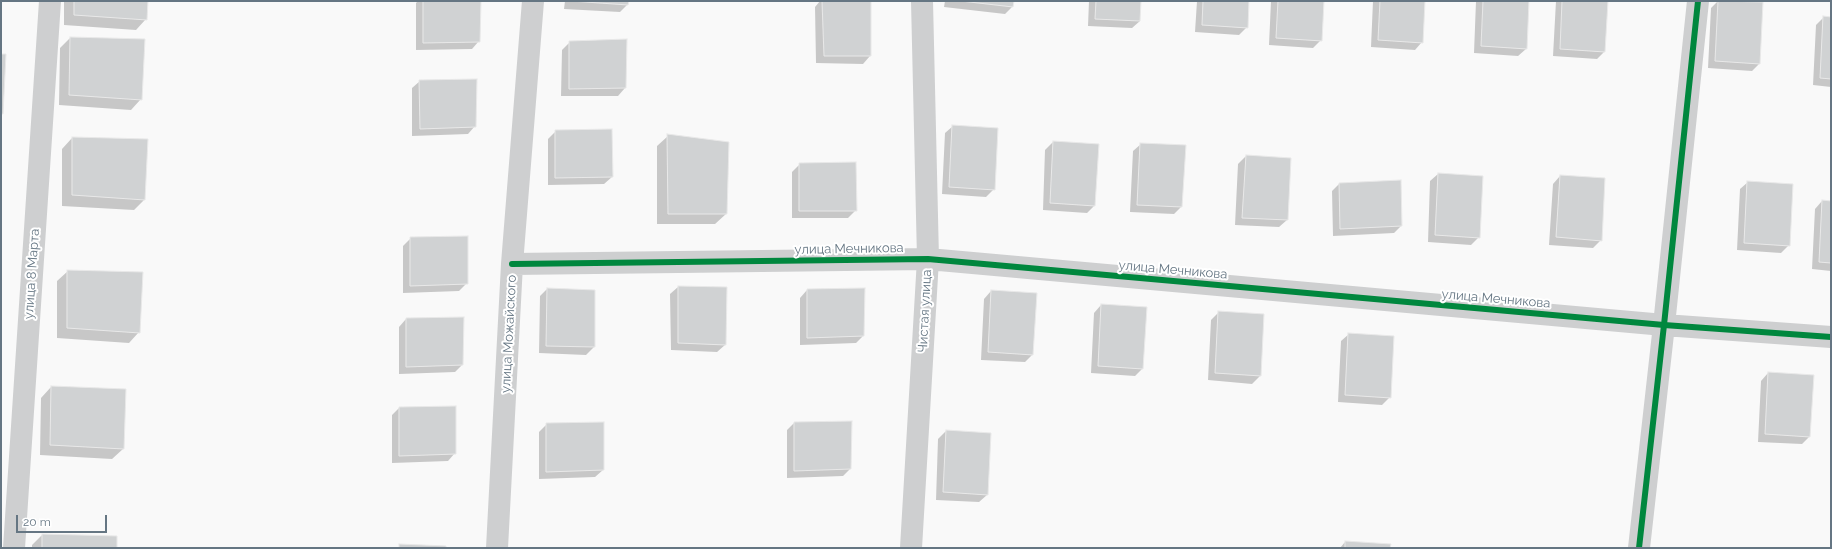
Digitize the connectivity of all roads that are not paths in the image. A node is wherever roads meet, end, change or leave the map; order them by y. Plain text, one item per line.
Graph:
1 (50, 1) edge
2 (533, 1) edge
3 (922, 1) edge
4 (1698, 1) edge
5 (928, 259) junction
6 (512, 264) junction
7 (1664, 325) junction
8 (1831, 337) edge
9 (14, 548) edge
10 (498, 548) edge
11 (911, 548) edge
12 (1639, 548) edge

1 - 9 street, улица 8 Марта
2 - 6 street, улица Можайского
3 - 5 street, Чистая улица
4 - 7 street
5 - 6 street, улица Мечникова
5 - 7 street, улица Мечникова
5 - 11 street, Чистая улица
6 - 10 street, улица Можайского
7 - 8 street, улица Мечникова
7 - 12 street

